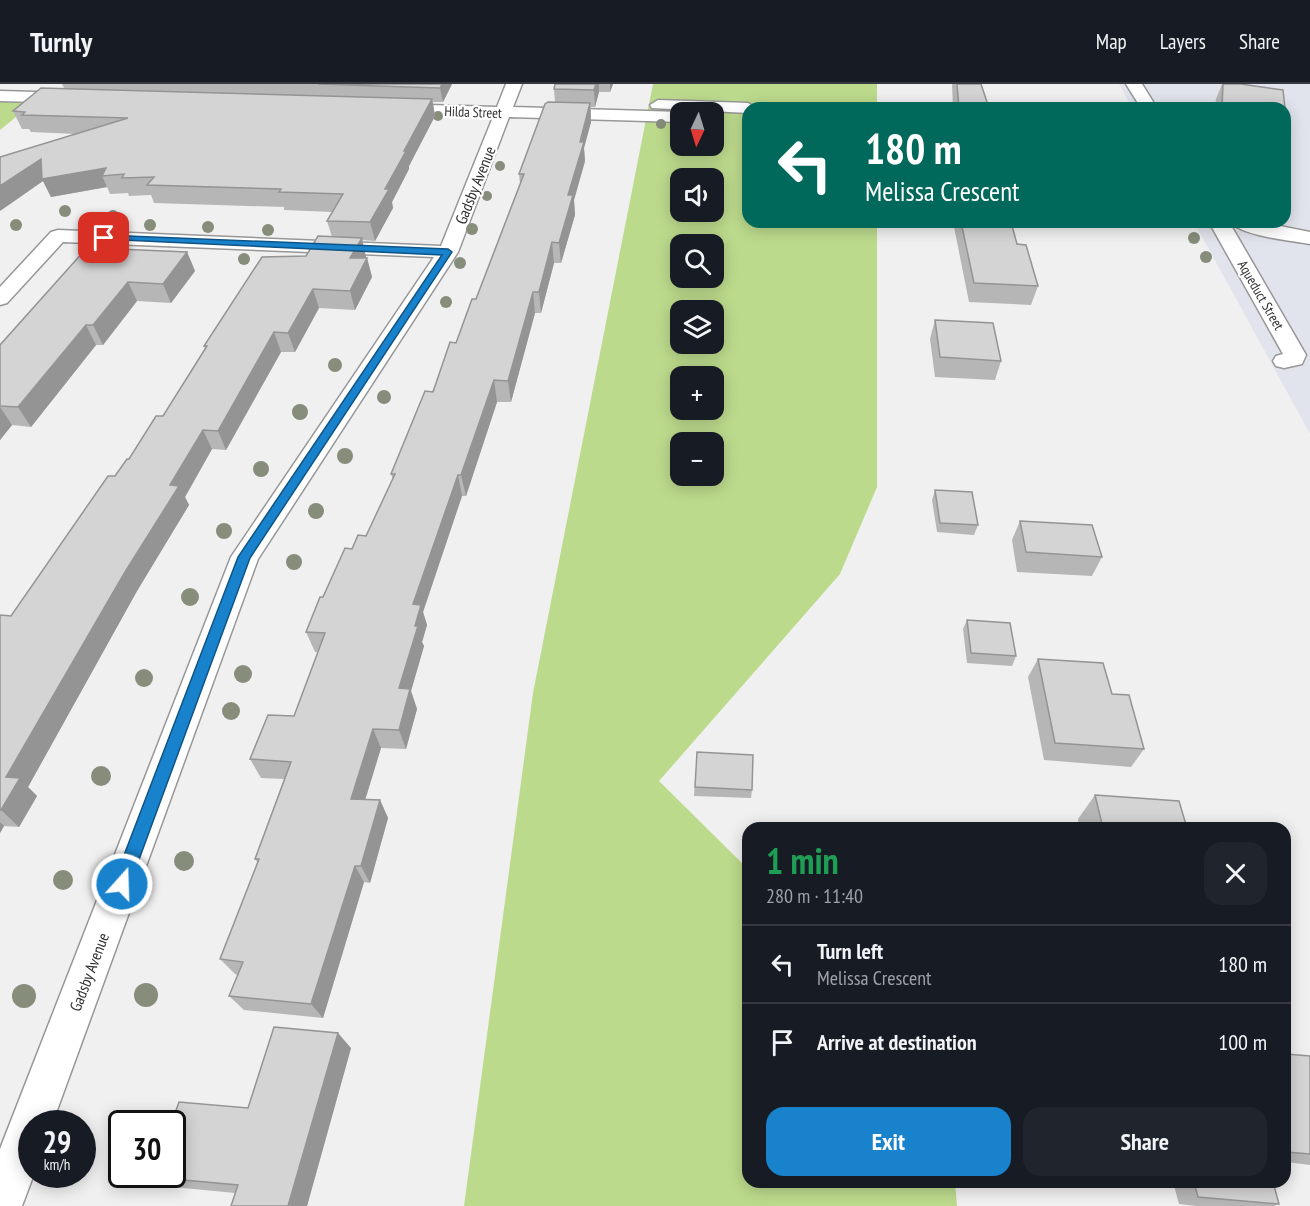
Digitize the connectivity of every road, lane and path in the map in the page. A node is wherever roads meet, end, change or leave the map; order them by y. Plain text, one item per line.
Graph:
1 (514, 84) edge
2 (1134, 84) edge
3 (0, 96) edge
4 (83, 99) edge
5 (1145, 102) edge
6 (373, 108) edge
7 (742, 108) edge
8 (503, 113) junction
9 (550, 113) junction
10 (670, 117) edge
11 (724, 118) edge
12 (742, 119) edge
13 (1222, 228) edge
14 (1259, 228) edge
15 (1310, 238) edge
16 (448, 252) junction
17 (0, 299) edge
18 (1284, 361) dead end
19 (0, 1206) edge

1 - 8 street, Gadsby Avenue
2 - 5 street
3 - 4 street
6 - 8 street, Hilda Street
7 - 9 street, Hilda Street
8 - 9 street, Hilda Street
8 - 16 street, Gadsby Avenue
9 - 10 street, Hilda Street
11 - 12 street
13 - 18 street, Aqueduct Street
14 - 15 street
16 - 17 street
16 - 19 street, Gadsby Avenue

